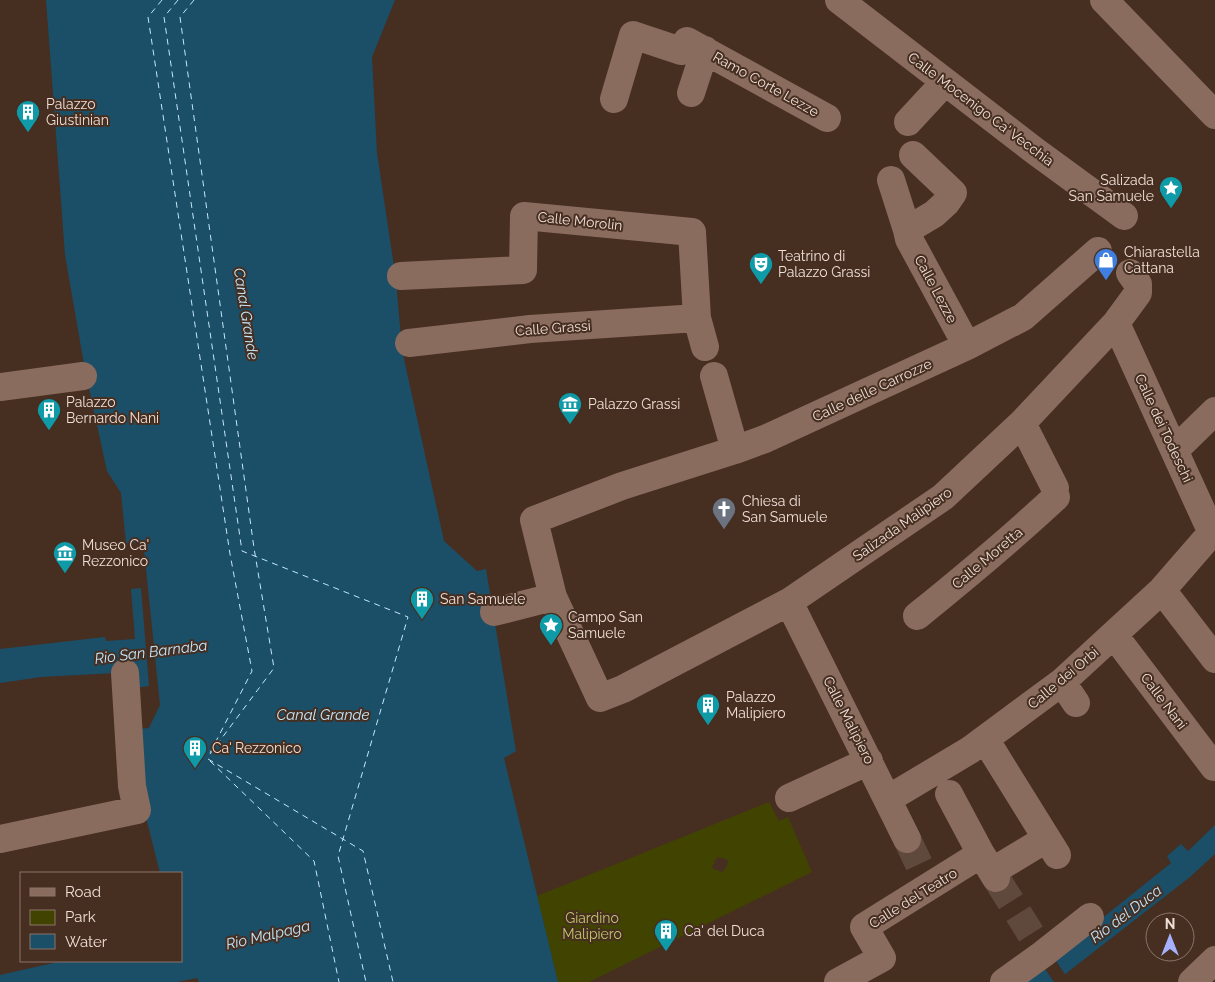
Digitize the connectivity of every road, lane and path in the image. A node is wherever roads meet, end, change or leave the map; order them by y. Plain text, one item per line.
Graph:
1 (839, 0) edge
2 (1104, 0) edge
3 (705, 50) junction
4 (945, 82) junction
5 (691, 93) dead end
6 (614, 99) dead end
7 (1215, 115) edge
8 (827, 118) dead end
9 (908, 122) dead end
10 (913, 155) dead end
11 (891, 180) dead end
12 (1124, 216) dead end
13 (907, 230) junction
14 (1098, 251) dead end
15 (1130, 273) dead end
16 (400, 276) dead end
17 (697, 318) junction
18 (1116, 323) junction
19 (409, 344) dead end
20 (967, 346) junction
21 (705, 347) dead end
22 (83, 376) dead end
23 (714, 376) dead end
24 (0, 387) edge
25 (1215, 411) edge
26 (1022, 423) junction
27 (735, 450) junction
28 (1175, 450) junction
29 (1213, 531) edge
30 (1162, 590) junction
31 (553, 597) junction
32 (789, 602) junction
33 (494, 612) dead end
34 (917, 616) dead end
35 (1114, 635) junction
36 (1210, 640) edge
37 (125, 673) dead end
38 (986, 739) junction
39 (869, 762) junction
40 (1214, 767) edge
41 (949, 794) dead end
42 (789, 798) dead end
43 (888, 799) junction
44 (0, 839) edge
45 (907, 839) tunnel mouth
46 (990, 868) junction
47 (1090, 917) dead end
48 (1215, 960) edge
49 (838, 982) edge
50 (1004, 982) edge
51 (1192, 982) edge

1 - 4 street, Calle Mocenigo Ca' Vecchia
2 - 7 street
3 - 5 street, Ramo Corte Lezze
3 - 6 street, Ramo Corte Lezze
3 - 8 street, Ramo Corte Lezze
4 - 9 street
4 - 12 street, Calle Mocenigo Ca' Vecchia
10 - 13 street
11 - 13 street, Calle Lezze
13 - 20 street, Calle Lezze
14 - 20 street, Calle delle Carrozze
15 - 18 street, Salizada Malipiero
16 - 17 street, Calle Morolin
17 - 19 street, Calle Grassi
17 - 21 street
18 - 26 street, Salizada Malipiero
18 - 28 street, Calle dei Todeschi
20 - 27 street, Calle delle Carrozze
22 - 24 street
23 - 27 street
25 - 28 street
26 - 32 street, Salizada Malipiero
26 - 34 street, Calle Moretta
27 - 31 street, Calle delle Carrozze
28 - 29 street, Calle dei Todeschi
29 - 30 street, Calle dei Orbi
30 - 35 street, Calle dei Orbi
30 - 36 street
31 - 32 street, Salizada Malipiero
31 - 33 street
32 - 39 street, Calle Malipiero
35 - 38 street, Calle dei Orbi
35 - 40 street, Calle Nani
37 - 44 street
38 - 43 street, Calle dei Orbi
38 - 46 street, Calle del Teatro
39 - 42 street
39 - 43 street, Calle Malipiero
41 - 46 street
43 - 45 street, Calle Malipiero
46 - 49 street, Calle del Teatro
47 - 50 street
48 - 51 street

